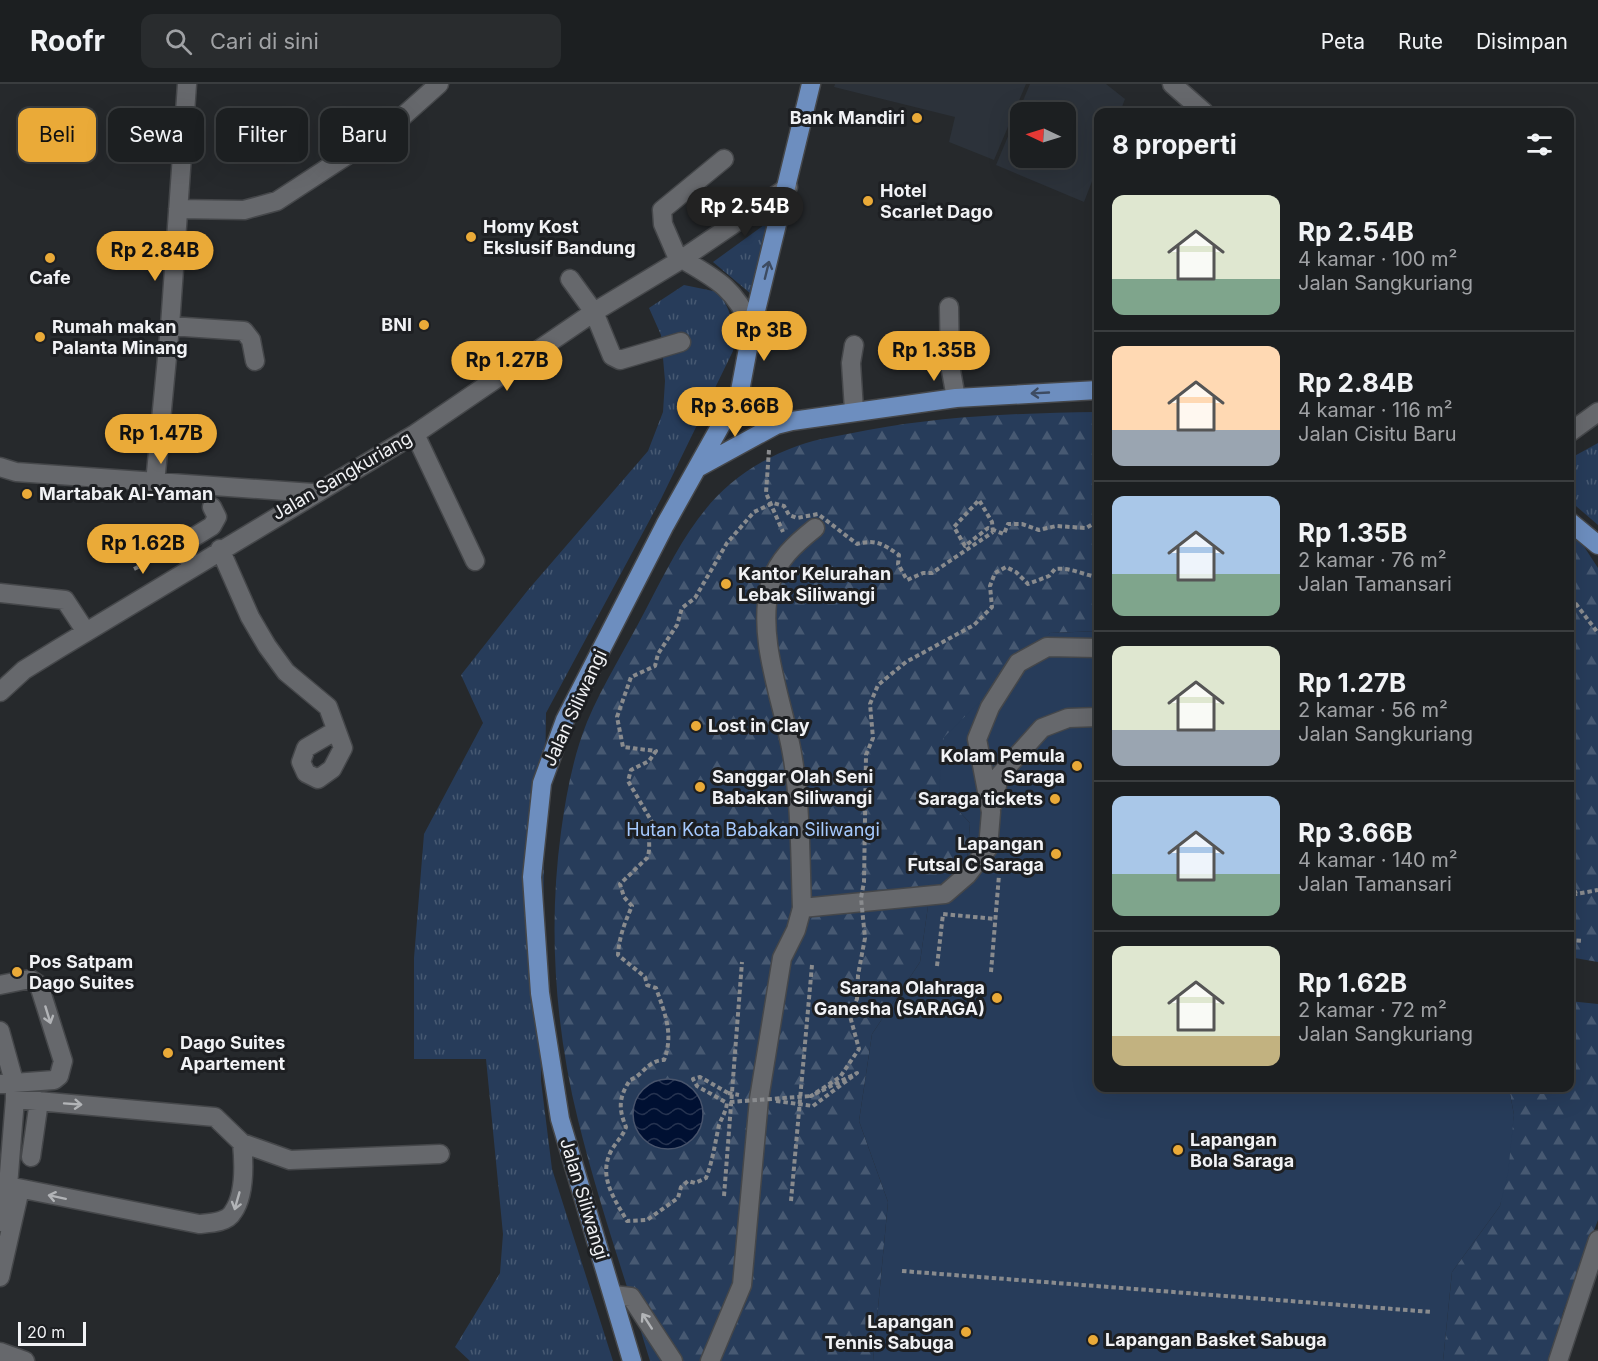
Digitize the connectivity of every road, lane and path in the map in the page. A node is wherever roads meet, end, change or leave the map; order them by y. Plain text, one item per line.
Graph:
1 (187, 84) edge
2 (439, 84) edge
3 (811, 84) edge
4 (1172, 84) edge
5 (1199, 108) edge
6 (724, 159) dead end
7 (788, 187) junction
8 (178, 209) junction
9 (681, 260) junction
10 (570, 279) dead end
11 (950, 307) dead end
12 (594, 312) junction
13 (170, 326) junction
14 (752, 327) junction
15 (681, 342) dead end
16 (854, 345) dead end
17 (255, 361) dead end
18 (1094, 390) edge
19 (740, 391) junction
20 (956, 398) junction
21 (854, 410) junction
22 (1598, 412) edge
23 (776, 425) junction
24 (1574, 429) edge
25 (415, 434) junction
26 (769, 449) dead end
27 (699, 467) junction
28 (1, 468) edge
29 (155, 483) junction
30 (313, 493) junction
31 (212, 507) dead end
32 (1094, 523) edge
33 (1574, 525) edge
34 (815, 528) dead end
35 (993, 532) junction
36 (181, 545) junction
37 (1598, 545) edge
38 (220, 549) junction
39 (791, 549) junction
40 (475, 561) dead end
41 (192, 566) junction
42 (134, 570) dead end
43 (1094, 576) edge
44 (0, 593) edge
45 (1574, 603) edge
46 (86, 632) junction
47 (1598, 633) edge
48 (1094, 648) edge
49 (0, 692) edge
50 (1094, 717) edge
51 (335, 731) dead end
52 (991, 812) junction
53 (999, 875) dead end
54 (1574, 889) edge
55 (1598, 890) edge
56 (802, 908) junction
57 (995, 919) junction
58 (1574, 940) edge
59 (1583, 941) dead end
60 (742, 962) dead end
61 (812, 965) dead end
62 (937, 966) dead end
63 (991, 972) dead end
64 (0, 985) edge
65 (0, 1031) edge
66 (10, 1089) edge
67 (728, 1093) dead end
68 (811, 1096) junction
69 (801, 1097) junction
70 (39, 1101) junction
71 (730, 1102) junction
72 (813, 1106) dead end
73 (242, 1143) junction
74 (440, 1154) dead end
75 (31, 1157) dead end
76 (14, 1188) junction
77 (724, 1196) dead end
78 (791, 1201) dead end
79 (0, 1222) edge
80 (1598, 1240) edge
81 (902, 1271) dead end
82 (0, 1277) edge
83 (613, 1295) junction
84 (1432, 1312) dead end
85 (0, 1352) edge
86 (26, 1361) edge
87 (632, 1361) edge
88 (673, 1361) edge
89 (710, 1361) edge
90 (1558, 1361) edge

1 - 8 street
2 - 8 street
3 - 7 main road, Jalan Siliwangi
4 - 5 street
6 - 9 street
7 - 9 street, Jalan Sangkuriang
14 -> 7 main road, Jalan Siliwangi
8 - 13 street
9 - 12 street, Jalan Sangkuriang
9 - 14 street
10 - 12 street
11 - 20 street
12 - 15 street
12 - 25 street, Jalan Sangkuriang
13 - 17 street
13 - 29 street
14 - 19 main road, Jalan Siliwangi
16 - 21 street
18 -> 20 main road
19 - 23 main road
19 - 27 main road, Jalan Siliwangi
20 - 21 main road
21 - 23 main road
22 - 24 street
23 - 27 main road
25 - 30 street, Jalan Sangkuriang
25 - 40 street
26 - 39 path
27 - 83 main road, Jalan Siliwangi
28 - 29 street
29 - 30 street
30 - 38 street, Jalan Sangkuriang
31 - 36 street
32 - 35 path
33 - 37 main road
34 - 39 street
35 - 35 path, bridge
35 - 71 path, bridge
36 - 41 street
36 - 42 path
38 - 41 street, Jalan Sangkuriang
38 - 51 street
39 - 56 street
41 - 46 street, Jalan Sangkuriang
43 - 68 path, bridge
44 - 46 street
45 - 47 path
46 - 49 street, Jalan Sangkuriang
48 - 52 street
50 - 52 street
52 - 56 street
53 - 57 path
54 - 55 path
56 - 89 street
57 - 62 path
57 - 63 path
58 - 59 path
60 - 71 path, bridge
61 - 69 path, bridge
64 -> 66 street
65 - 66 street
66 - 70 street
66 - 76 street
67 - 71 path, bridge
68 - 69 path, bridge
68 - 72 path, bridge
69 - 71 path, bridge
69 - 78 path, bridge
70 -> 73 street
70 - 75 street
71 - 77 path, bridge
73 - 74 street
73 -> 76 street
76 - 79 street
76 - 82 street
80 - 90 street
81 - 84 path
83 - 87 main road, Jalan Siliwangi
88 -> 83 street
85 - 86 street

